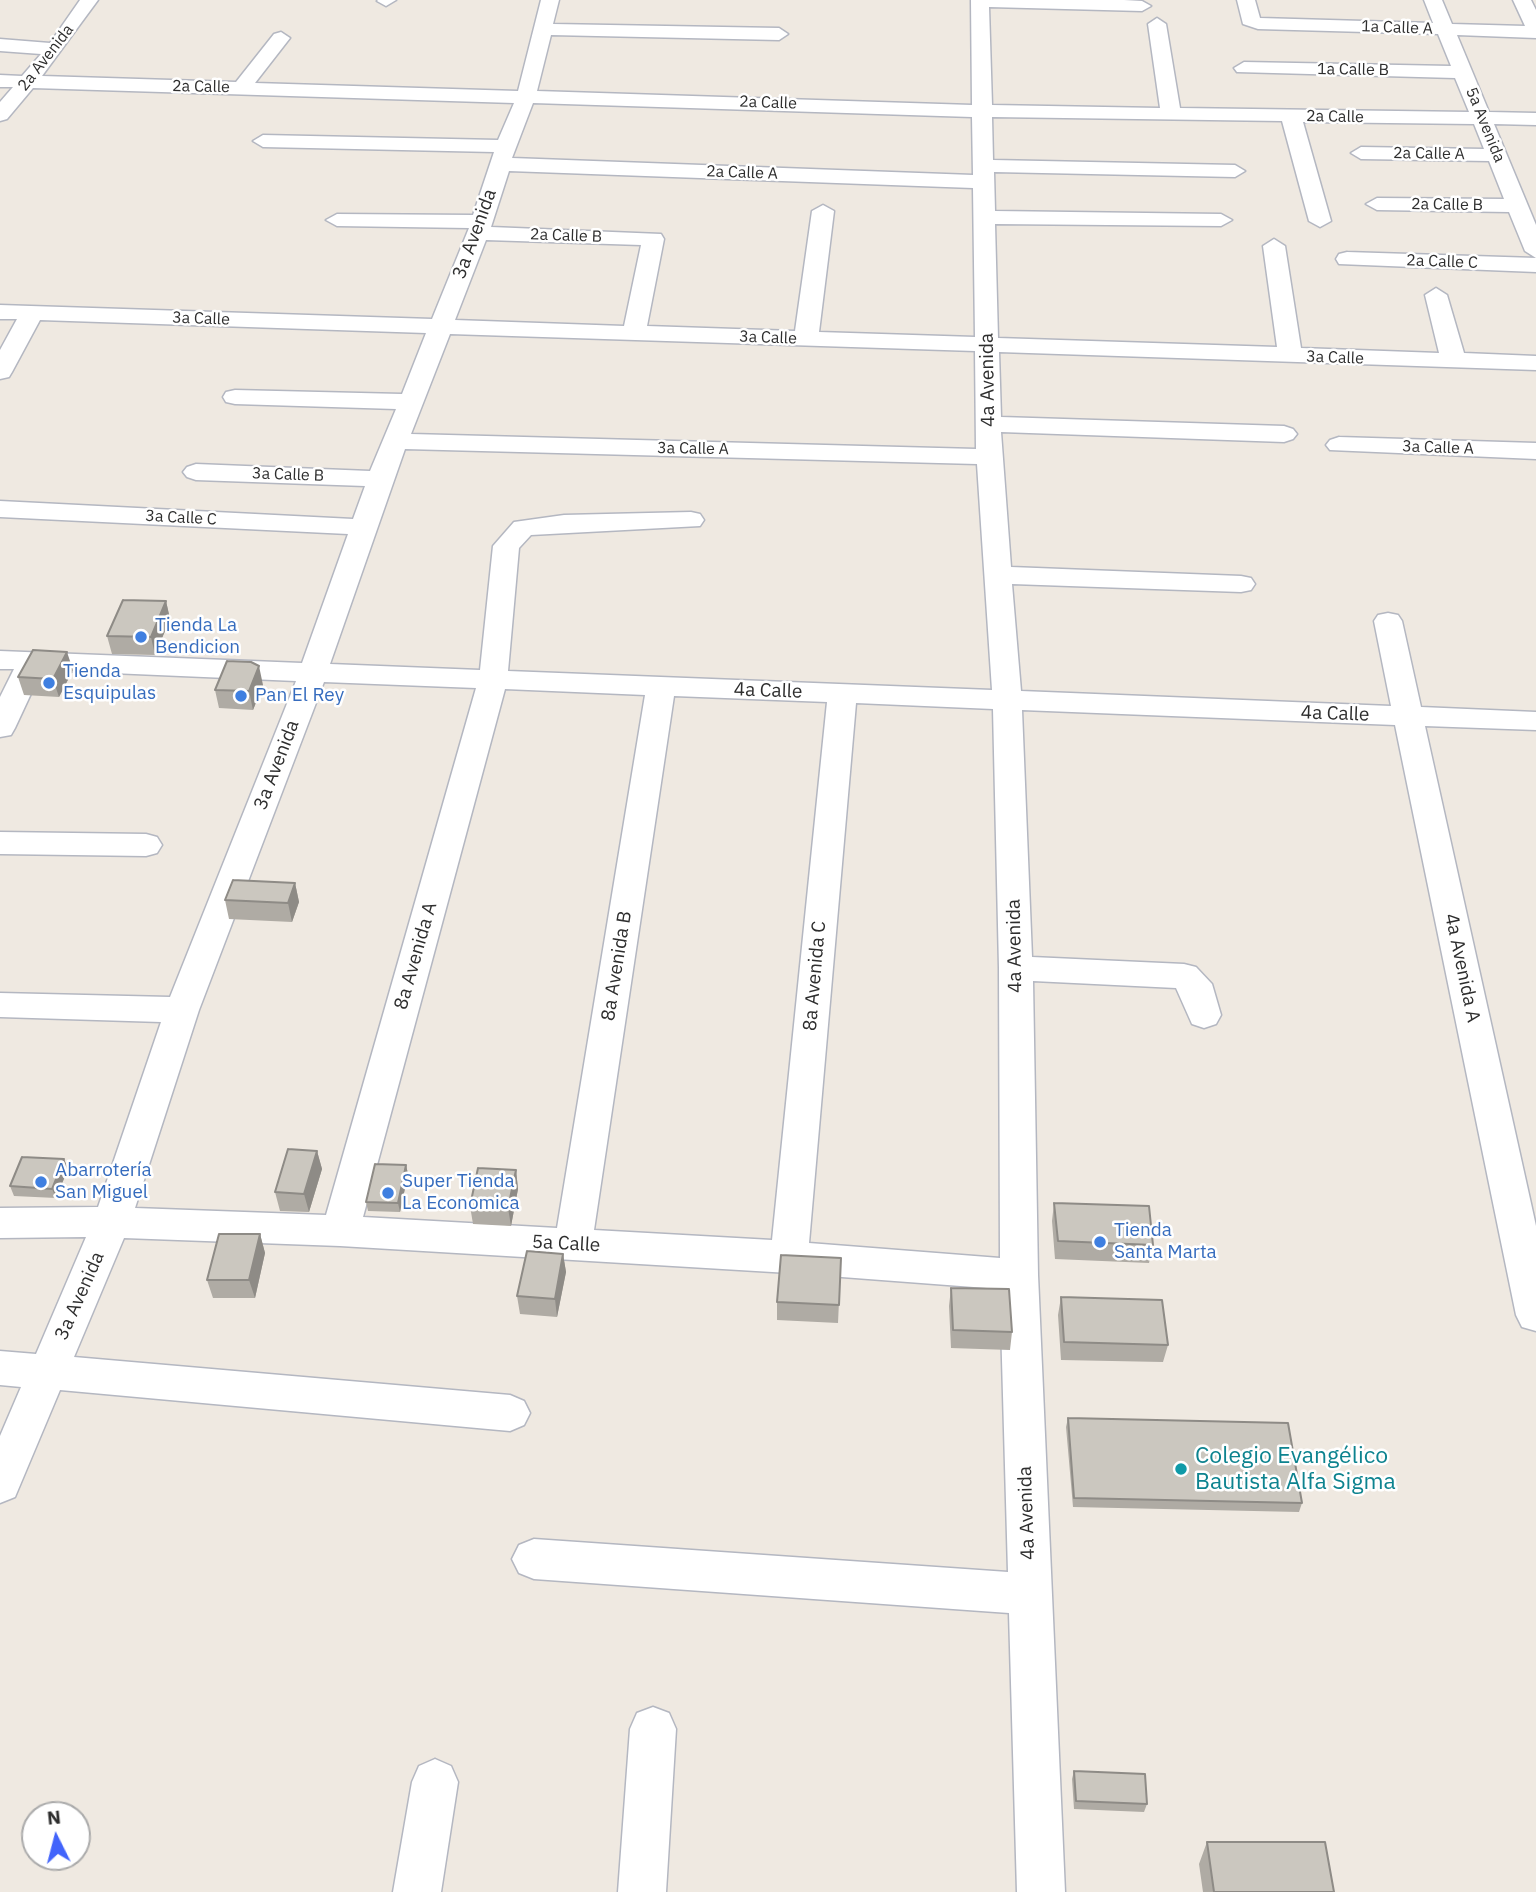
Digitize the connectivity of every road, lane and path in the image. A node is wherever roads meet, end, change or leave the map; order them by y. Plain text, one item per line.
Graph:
1 (89, 0) edge
2 (550, 0) edge
3 (1245, 0) edge
4 (1433, 0) edge
5 (1522, 0) edge
6 (980, 1) edge
7 (1142, 6) dead end
8 (1157, 24) dead end
9 (543, 29) junction
10 (1446, 30) junction
11 (1536, 31) edge
12 (779, 34) dead end
13 (281, 38) dead end
14 (0, 46) edge
15 (55, 48) junction
16 (1244, 68) dead end
17 (1463, 72) junction
18 (0, 81) edge
19 (27, 83) junction
20 (242, 87) junction
21 (526, 96) junction
22 (983, 111) junction
23 (1, 113) edge
24 (1171, 114) junction
25 (1290, 116) junction
26 (1482, 119) junction
27 (1536, 120) edge
28 (263, 141) dead end
29 (1361, 153) dead end
30 (503, 155) junction
31 (1497, 155) junction
32 (1235, 171) dead end
33 (984, 174) junction
34 (1377, 204) dead end
35 (1518, 206) junction
36 (823, 211) dead end
37 (985, 217) junction
38 (337, 220) dead end
39 (1221, 220) dead end
40 (1320, 221) dead end
41 (480, 228) junction
42 (1534, 240) edge
43 (1274, 246) dead end
44 (1348, 259) dead end
45 (1536, 265) edge
46 (1436, 295) dead end
47 (0, 312) edge
48 (32, 313) junction
49 (439, 328) junction
50 (634, 334) junction
51 (806, 339) junction
52 (987, 347) junction
53 (1290, 356) junction
54 (1458, 361) junction
55 (1536, 363) edge
56 (0, 372) edge
57 (235, 397) dead end
58 (411, 402) junction
59 (989, 424) junction
60 (1284, 434) dead end
61 (396, 441) junction
62 (1339, 445) dead end
63 (1536, 451) edge
64 (989, 457) junction
65 (196, 472) dead end
66 (380, 479) junction
67 (0, 509) edge
68 (691, 520) dead end
69 (362, 527) junction
70 (999, 575) junction
71 (1241, 584) dead end
72 (1388, 621) dead end
73 (0, 660) edge
74 (32, 661) junction
75 (313, 673) junction
76 (493, 680) junction
77 (661, 687) junction
78 (842, 695) junction
79 (1007, 701) junction
80 (1409, 717) junction
81 (1536, 721) edge
82 (0, 728) edge
83 (0, 844) edge
84 (146, 845) dead end
85 (1016, 968) junction
86 (0, 1005) edge
87 (182, 1010) junction
88 (1204, 1015) dead end
89 (112, 1222) junction
90 (0, 1223) edge
91 (340, 1231) junction
92 (573, 1245) junction
93 (789, 1257) junction
94 (1019, 1275) junction
95 (1536, 1315) edge
96 (0, 1368) edge
97 (47, 1370) junction
98 (510, 1413) dead end
99 (0, 1484) edge
100 (534, 1559) dead end
101 (1030, 1594) junction
102 (653, 1729) dead end
103 (435, 1782) dead end
104 (417, 1892) edge
105 (642, 1892) edge
106 (1041, 1892) edge

1 - 15 street, 2a Avenida
2 - 9 street, 3a Avenida
3 - 10 street, 1a Calle A
4 - 10 street, 5a Avenida
5 - 11 street
6 - 7 street
6 - 22 street, 4a Avenida
8 - 24 street
9 - 12 street
9 - 21 street, 3a Avenida
10 - 11 street, 1a Calle A
10 - 17 street, 5a Avenida
13 - 20 street
14 - 15 street
15 - 19 street, 2a Avenida
16 - 17 street, 1a Calle B
17 - 26 street, 5a Avenida
18 - 19 street, 2a Calle
19 - 20 street, 2a Calle
19 - 23 street, 2a Avenida
20 - 21 street, 2a Calle
21 - 22 street, 2a Calle
21 - 30 street, 3a Avenida
22 - 24 street, 2a Calle
22 - 33 street, 4a Avenida
24 - 25 street, 2a Calle
25 - 26 street, 2a Calle
25 - 40 street
26 - 27 street, 2a Calle
26 - 31 street, 5a Avenida
28 - 30 street, 2a Calle A
29 - 31 street, 2a Calle A
30 - 33 street, 2a Calle A
30 - 41 street, 3a Avenida
31 - 35 street, 5a Avenida
32 - 33 street, 2a Calle A
33 - 37 street, 4a Avenida
34 - 35 street, 2a Calle B
35 - 42 street, 5a Avenida
36 - 51 street
37 - 39 street
37 - 52 street, 4a Avenida
38 - 41 street, 2a Calle B
41 - 49 street, 3a Avenida
41 - 50 street, 2a Calle B
43 - 53 street
44 - 45 street, 2a Calle C
46 - 54 street
47 - 48 street, 3a Calle
48 - 49 street, 3a Calle
48 - 56 street
49 - 50 street, 3a Calle
49 - 58 street, 3a Avenida
50 - 51 street, 3a Calle
51 - 52 street, 3a Calle
52 - 53 street, 3a Calle
52 - 59 street, 4a Avenida
53 - 54 street, 3a Calle
54 - 55 street, 3a Calle
57 - 58 street
58 - 61 street, 3a Avenida
59 - 60 street
59 - 64 street, 4a Avenida
61 - 64 street, 3a Calle A
61 - 66 street, 3a Avenida
62 - 63 street, 3a Calle A
64 - 70 street, 4a Avenida
65 - 66 street, 3a Calle B
66 - 69 street, 3a Avenida
67 - 69 street, 3a Calle C
68 - 76 street, 8a Avenida A
69 - 75 street, 3a Avenida
70 - 71 street
70 - 79 street, 4a Avenida
72 - 80 street, 4a Avenida A
73 - 74 street, 4a Calle
74 - 75 street, 4a Calle
74 - 82 street
75 - 76 street, 4a Calle
75 - 87 street, 3a Avenida
76 - 77 street, 4a Calle
76 - 91 street, 8a Avenida A
77 - 78 street, 4a Calle
77 - 92 street, 8a Avenida B
78 - 79 street, 4a Calle
78 - 93 street, 8a Avenida C
79 - 80 street, 4a Calle
79 - 85 street, 4a Avenida
80 - 81 street, 4a Calle
80 - 95 street, 4a Avenida A
83 - 84 street
85 - 88 street
85 - 94 street, 4a Avenida
86 - 87 street
87 - 89 street, 3a Avenida
89 - 90 street, 5a Calle
89 - 91 street, 5a Calle
89 - 97 street, 3a Avenida
91 - 92 street, 5a Calle
92 - 93 street, 5a Calle
93 - 94 street, 5a Calle
94 - 101 street, 4a Avenida
96 - 97 street
97 - 98 street
97 - 99 street, 3a Avenida
100 - 101 street
101 - 106 street, 4a Avenida
102 - 105 street
103 - 104 street

